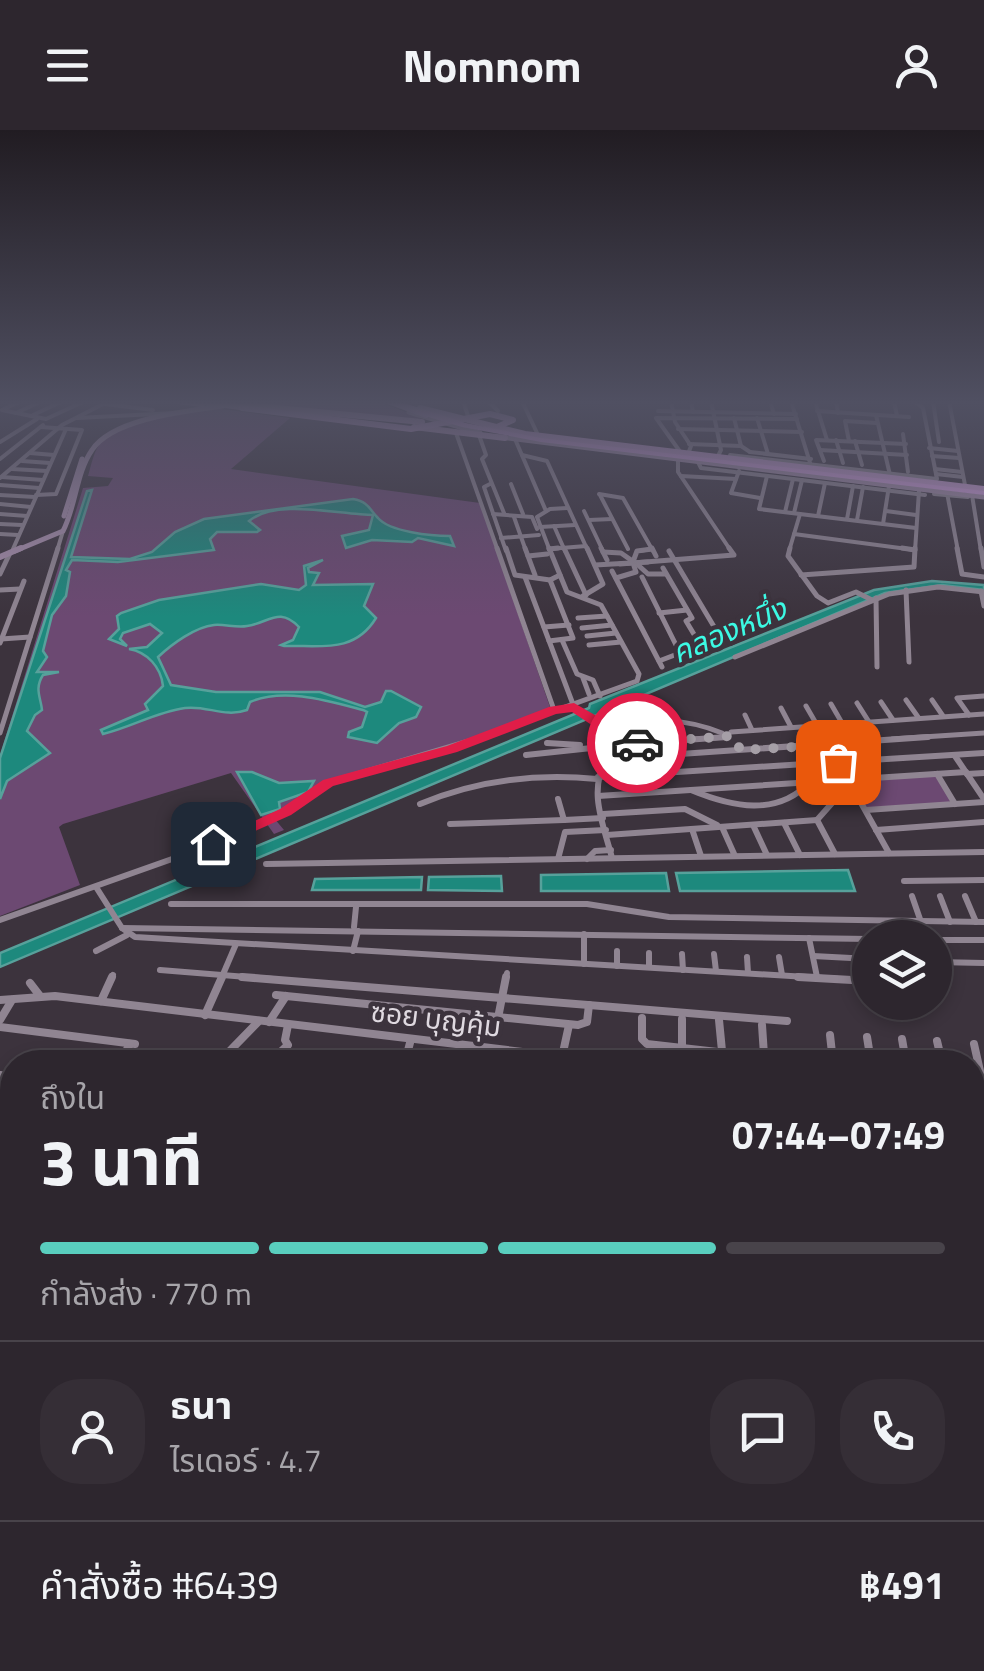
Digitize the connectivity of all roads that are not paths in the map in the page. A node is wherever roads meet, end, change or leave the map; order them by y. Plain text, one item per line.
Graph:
1 (47, 473) edge
2 (65, 473) edge
3 (80, 473) edge
4 (82, 473) edge
5 (470, 473) edge
6 (488, 473) edge
7 (530, 473) edge
8 (552, 473) edge
9 (680, 473) edge
10 (688, 473) edge
11 (738, 473) junction
12 (768, 473) junction
13 (801, 473) edge
14 (831, 473) edge
15 (851, 473) edge
16 (898, 473) edge
17 (909, 473) edge
18 (962, 473) edge
19 (936, 474) joint
20 (680, 476) junction
21 (0, 477) edge
22 (963, 478) junction
23 (43, 480) junction
24 (797, 481) junction
25 (825, 483) junction
26 (492, 484) junction
27 (0, 486) edge
28 (853, 486) junction
29 (863, 487) junction
30 (39, 488) junction
31 (889, 488) junction
32 (75, 491) junction
33 (921, 493) junction
34 (980, 493) edge
35 (934, 494) dead end
36 (947, 494) junction
37 (0, 495) edge
38 (36, 496) junction
39 (760, 498) junction
40 (788, 500) junction
41 (797, 500) junction
42 (0, 504) edge
43 (31, 507) junction
44 (567, 508) junction
45 (546, 511) junction
46 (584, 511) dead end
47 (785, 511) junction
48 (886, 511) junction
49 (796, 512) junction
50 (504, 513) junction
51 (0, 514) edge
52 (493, 514) junction
53 (523, 514) junction
54 (916, 515) junction
55 (27, 516) junction
56 (818, 516) junction
57 (514, 517) junction
58 (612, 518) junction
59 (588, 520) junction
60 (847, 520) junction
61 (856, 521) junction
62 (0, 524) edge
63 (884, 524) junction
64 (22, 525) junction
65 (575, 525) junction
66 (554, 526) junction
67 (540, 527) junction
68 (916, 528) junction
69 (64, 531) junction
70 (794, 534) junction
71 (16, 535) junction
72 (539, 535) junction
73 (521, 536) junction
74 (0, 537) edge
75 (502, 538) junction
76 (586, 546) junction
77 (564, 548) junction
78 (652, 549) junction
79 (669, 550) dead end
80 (915, 550) junction
81 (11, 551) junction
82 (625, 551) junction
83 (548, 552) junction
84 (603, 552) junction
85 (636, 552) junction
86 (0, 555) edge
87 (720, 555) junction
88 (528, 556) junction
89 (656, 556) dead end
90 (607, 560) dead end
91 (673, 561) junction
92 (635, 563) junction
93 (595, 565) junction
94 (984, 566) edge
95 (1, 570) edge
96 (612, 571) dead end
97 (633, 574) junction
98 (535, 575) junction
99 (644, 575) junction
100 (801, 575) junction
101 (526, 577) junction
102 (556, 577) junction
103 (984, 577) edge
104 (616, 578) junction
105 (24, 581) dead end
106 (20, 589) junction
107 (0, 590) edge
108 (906, 590) junction
109 (982, 592) edge
110 (584, 596) junction
111 (873, 599) junction
112 (984, 606) edge
113 (687, 610) junction
114 (660, 612) junction
115 (607, 616) junction
116 (578, 618) dead end
117 (776, 620) dead end
118 (569, 625) junction
119 (612, 626) junction
120 (544, 627) junction
121 (582, 628) dead end
122 (616, 634) junction
123 (706, 634) dead end
124 (586, 636) dead end
125 (694, 636) junction
126 (26, 638) junction
127 (684, 638) dead end
128 (562, 640) junction
129 (1, 641) edge
130 (549, 641) junction
131 (621, 642) junction
132 (589, 645) dead end
133 (701, 646) junction
134 (711, 646) dead end
135 (693, 648) dead end
136 (734, 658) dead end
137 (909, 662) dead end
138 (878, 667) dead end
139 (582, 676) junction
140 (589, 694) dead end
141 (600, 696) junction
142 (984, 696) edge
143 (906, 700) dead end
144 (932, 700) dead end
145 (881, 702) dead end
146 (857, 703) dead end
147 (832, 704) dead end
148 (806, 706) dead end
149 (575, 708) junction
150 (782, 708) dead end
151 (554, 710) junction
152 (984, 714) edge
153 (745, 715) dead end
154 (969, 715) junction
155 (944, 716) junction
156 (919, 718) junction
157 (896, 720) junction
158 (651, 722) junction
159 (868, 722) junction
160 (842, 724) junction
161 (817, 725) junction
162 (791, 727) junction
163 (752, 730) junction
164 (609, 731) junction
165 (0, 734) edge
166 (728, 734) junction
167 (984, 734) edge
168 (969, 735) junction
169 (912, 737) junction
170 (658, 742) junction
171 (546, 743) dead end
172 (630, 744) junction
173 (828, 744) junction
174 (611, 745) junction
175 (742, 750) junction
176 (983, 754) edge
177 (526, 755) dead end
178 (954, 755) junction
179 (838, 762) junction
180 (984, 772) edge
181 (966, 773) junction
182 (937, 774) junction
183 (598, 778) junction
184 (814, 782) junction
185 (850, 784) junction
186 (690, 790) junction
187 (598, 796) junction
188 (558, 799) dead end
189 (984, 801) edge
190 (420, 804) dead end
191 (956, 804) junction
192 (865, 810) junction
193 (603, 816) junction
194 (564, 820) junction
195 (817, 820) junction
196 (984, 822) edge
197 (784, 823) junction
198 (450, 824) dead end
199 (753, 825) junction
200 (721, 826) junction
201 (692, 829) junction
202 (876, 830) junction
203 (607, 832) junction
204 (984, 852) edge
205 (611, 854) junction
206 (835, 854) junction
207 (890, 854) junction
208 (767, 855) junction
209 (800, 855) junction
210 (735, 856) junction
211 (702, 857) junction
212 (558, 859) junction
213 (266, 864) dead end
214 (984, 880) edge
215 (904, 881) dead end
216 (96, 887) junction
217 (912, 896) dead end
218 (940, 896) dead end
219 (965, 896) dead end
220 (172, 904) dead end
221 (108, 906) joint
222 (356, 907) junction
223 (0, 920) edge
224 (920, 920) edge
225 (949, 920) edge
226 (852, 921) edge
227 (952, 922) edge
228 (980, 922) edge
229 (122, 928) junction
230 (356, 929) junction
231 (256, 930) junction
232 (584, 934) junction
233 (809, 938) junction
234 (852, 938) edge
235 (952, 940) edge
236 (984, 940) edge
237 (236, 944) junction
238 (251, 945) junction
239 (522, 947) dead end
240 (553, 948) dead end
241 (96, 951) dead end
242 (353, 951) junction
243 (617, 951) dead end
244 (649, 953) dead end
245 (682, 954) dead end
246 (714, 954) dead end
247 (813, 956) junction
248 (746, 957) dead end
249 (780, 957) dead end
250 (852, 958) edge
251 (520, 960) junction
252 (552, 962) junction
253 (984, 963) edge
254 (584, 964) junction
255 (952, 964) edge
256 (617, 966) junction
257 (649, 968) junction
258 (160, 970) dead end
259 (683, 970) junction
260 (716, 972) junction
261 (508, 973) dead end
262 (748, 974) junction
263 (113, 975) dead end
264 (222, 975) junction
265 (782, 976) junction
266 (817, 977) junction
267 (852, 979) edge
268 (30, 983) dead end
269 (276, 995) dead end
270 (40, 996) junction
271 (286, 996) junction
272 (501, 997) junction
273 (0, 1000) edge
274 (12, 1000) junction
275 (100, 1001) junction
276 (588, 1005) junction
277 (205, 1015) junction
278 (498, 1018) junction
279 (642, 1018) dead end
280 (682, 1019) dead end
281 (720, 1020) dead end
282 (787, 1021) dead end
283 (264, 1022) junction
284 (0, 1023) edge
285 (569, 1024) junction
286 (288, 1025) junction
287 (762, 1026) dead end
288 (830, 1035) dead end
289 (867, 1037) dead end
290 (411, 1039) junction
291 (902, 1039) dead end
292 (937, 1041) dead end
293 (974, 1044) dead end
294 (682, 1047) junction
295 (128, 1050) edge
296 (233, 1050) edge
297 (283, 1050) edge
298 (408, 1050) edge
299 (509, 1050) edge
300 (563, 1050) edge
301 (712, 1050) edge
302 (722, 1050) edge
303 (764, 1050) edge
304 (832, 1050) edge
305 (869, 1050) edge
306 (904, 1050) edge
307 (939, 1050) edge
308 (975, 1050) edge

1 - 23 street
2 - 38 street
3 - 32 main road
4 - 32 main road
5 - 151 street
6 - 26 street
7 - 45 street
8 - 44 street
9 - 20 street
10 - 87 street
11 - 12 street
11 - 20 street
11 - 39 street
12 - 24 main road
12 - 39 street
13 - 34 highway
14 - 34 highway
15 - 34 highway
16 - 22 main road
17 - 19 street
18 - 22 street
19 - 22 street
20 - 87 street
21 - 23 street
22 - 34 main road
23 - 30 street
24 - 25 street
24 - 31 main road
24 - 40 street
24 - 41 street
25 - 28 street
25 - 56 street
26 - 50 street
26 - 52 street
26 - 53 street
27 - 30 street
28 - 29 street
28 - 60 street
29 - 31 street
29 - 61 street
30 - 38 street
31 - 33 main road
31 - 48 street
32 - 69 main road
32 - 81 main road
33 - 36 main road
33 - 54 street
34 - 36 main road
34 - 94 street
35 - 36 street
36 - 103 street
37 - 38 street
38 - 43 street
39 - 47 street
40 - 41 street
40 - 47 street
41 - 49 street
42 - 43 street
43 - 55 street
44 - 45 street
44 - 65 street
45 - 67 street
46 - 59 street
47 - 49 street
48 - 54 street
48 - 63 street
49 - 56 street
49 - 70 street
50 - 52 street
50 - 57 street
51 - 55 street
52 - 75 street
53 - 57 street
53 - 72 street
54 - 68 street
55 - 64 street
56 - 60 street
57 - 73 street
58 - 59 street
58 - 78 street
58 - 82 street
59 - 84 street
60 - 61 street
61 - 63 street
62 - 64 street
63 - 68 street
64 - 71 street
65 - 66 street
65 - 76 street
66 - 67 street
66 - 77 street
67 - 83 street
68 - 80 street
69 - 81 main road
69 - 126 street
70 - 80 street
70 - 100 street
71 - 74 street
71 - 81 street
72 - 73 street
72 - 83 street
73 - 75 street
73 - 88 street
75 - 101 street
76 - 77 street
76 - 93 street
77 - 83 street
77 - 110 street
78 - 85 street
78 - 89 street
79 - 91 street
80 - 100 street
81 - 86 main road
81 - 95 street
82 - 84 street
82 - 85 street
82 - 92 street
83 - 88 street
83 - 102 street
84 - 90 street
85 - 92 street
87 - 91 street
88 - 98 street
91 - 92 street
91 - 117 street
92 - 93 street
92 - 97 street
92 - 99 street
93 - 110 street
96 - 104 street
97 - 99 street
97 - 104 street
98 - 101 street
98 - 102 street
99 - 113 street
99 - 114 street
100 - 111 street
101 - 120 street
102 - 110 street
102 - 118 street
104 - 114 street
105 - 106 street
106 - 107 street
106 - 129 street
108 - 109 street
108 - 111 street
108 - 137 street
109 - 112 street
110 - 115 street
111 - 136 street
111 - 138 street
113 - 114 street
113 - 125 street
115 - 116 street
115 - 119 street
118 - 120 street
118 - 128 street
119 - 121 street
119 - 122 street
120 - 130 street
122 - 124 street
122 - 131 street
123 - 125 street
125 - 127 street
125 - 133 street
126 - 129 street
126 - 165 street
128 - 130 street
128 - 139 street
130 - 149 street
131 - 132 street
131 - 141 street
133 - 134 street
133 - 135 street
139 - 140 street
139 - 141 street
141 - 149 street
142 - 154 street
143 - 156 street
144 - 155 street
145 - 157 street
146 - 159 street
147 - 160 street
148 - 161 street
149 - 151 street
149 - 164 street
150 - 162 street
151 - 216 street
152 - 154 street
153 - 163 street
154 - 155 street
155 - 156 street
156 - 157 street
157 - 159 street
157 - 169 street
158 - 164 street
158 - 166 street
158 - 170 street
159 - 160 street
160 - 161 street
161 - 162 street
162 - 163 street
163 - 166 street
164 - 172 street
166 - 170 street
166 - 175 street
167 - 168 street
168 - 169 street
168 - 173 street
168 - 176 street
169 - 173 street
170 - 172 street
171 - 174 street
172 - 174 street
173 - 175 street
173 - 179 street
174 - 177 street
175 - 183 street
176 - 178 street
178 - 179 street
178 - 181 street
179 - 185 street
180 - 181 street
181 - 182 street
181 - 189 street
182 - 185 street
182 - 191 street
183 - 184 street
183 - 187 street
183 - 190 street
184 - 185 street
184 - 186 street
184 - 186 street
185 - 192 street
185 - 195 street
186 - 187 street
187 - 193 street
188 - 194 street
189 - 191 street
191 - 192 street
192 - 202 street
193 - 194 street
193 - 200 street
193 - 203 street
194 - 198 street
195 - 197 street
195 - 206 street
196 - 202 street
197 - 199 street
197 - 209 street
199 - 200 street
199 - 208 street
200 - 201 street
200 - 210 street
201 - 203 street
201 - 211 street
202 - 207 street
203 - 205 street
203 - 212 street
204 - 207 street
205 - 211 street
205 - 212 street
206 - 207 street
206 - 209 street
208 - 209 street
208 - 210 street
210 - 211 street
212 - 213 street
214 - 215 street
216 - 221 street
216 - 223 street
217 - 224 street
218 - 225 street
219 - 228 street
220 - 222 street
221 - 229 street
222 - 226 street
222 - 230 street
227 - 228 street
229 - 231 street
229 - 237 street
229 - 241 street
230 - 231 street
230 - 232 street
230 - 242 street
231 - 238 street
232 - 233 street
232 - 254 street
233 - 234 street
233 - 247 street
235 - 236 street
237 - 238 street
237 - 264 street
238 - 242 street
239 - 251 street
240 - 252 street
242 - 251 street
243 - 256 street
244 - 257 street
245 - 259 street
246 - 260 street
247 - 250 street
247 - 266 street
248 - 262 street
249 - 265 street
251 - 252 street
252 - 254 street
253 - 255 street
254 - 256 street
256 - 257 street
257 - 259 street
258 - 264 street
259 - 260 street
260 - 262 street
261 - 272 street
262 - 265 street
263 - 275 street
264 - 272 street
264 - 277 street
265 - 266 street
266 - 267 street
268 - 270 street
269 - 271 street
270 - 274 street, ซอย บุญคุ้ม
270 - 275 street, ซอย บุญคุ้ม
271 - 278 street
271 - 283 street
272 - 276 street
272 - 278 street
273 - 274 street, ซอย บุญคุ้ม
274 - 284 street
275 - 277 street, ซอย บุญคุ้ม
276 - 282 street
276 - 285 street
277 - 283 street, ซอย บุญคุ้ม
278 - 285 street
279 - 294 street
280 - 294 street
281 - 302 street
283 - 286 street, ซอย บุญคุ้ม
283 - 296 street
284 - 295 street
285 - 300 street
286 - 290 street, ซอย บุญคุ้ม
286 - 297 street
287 - 303 street
288 - 304 street
289 - 305 street
290 - 298 street
290 - 299 street, ซอย บุญคุ้ม
291 - 306 street
292 - 307 street
293 - 308 street
294 - 301 street

